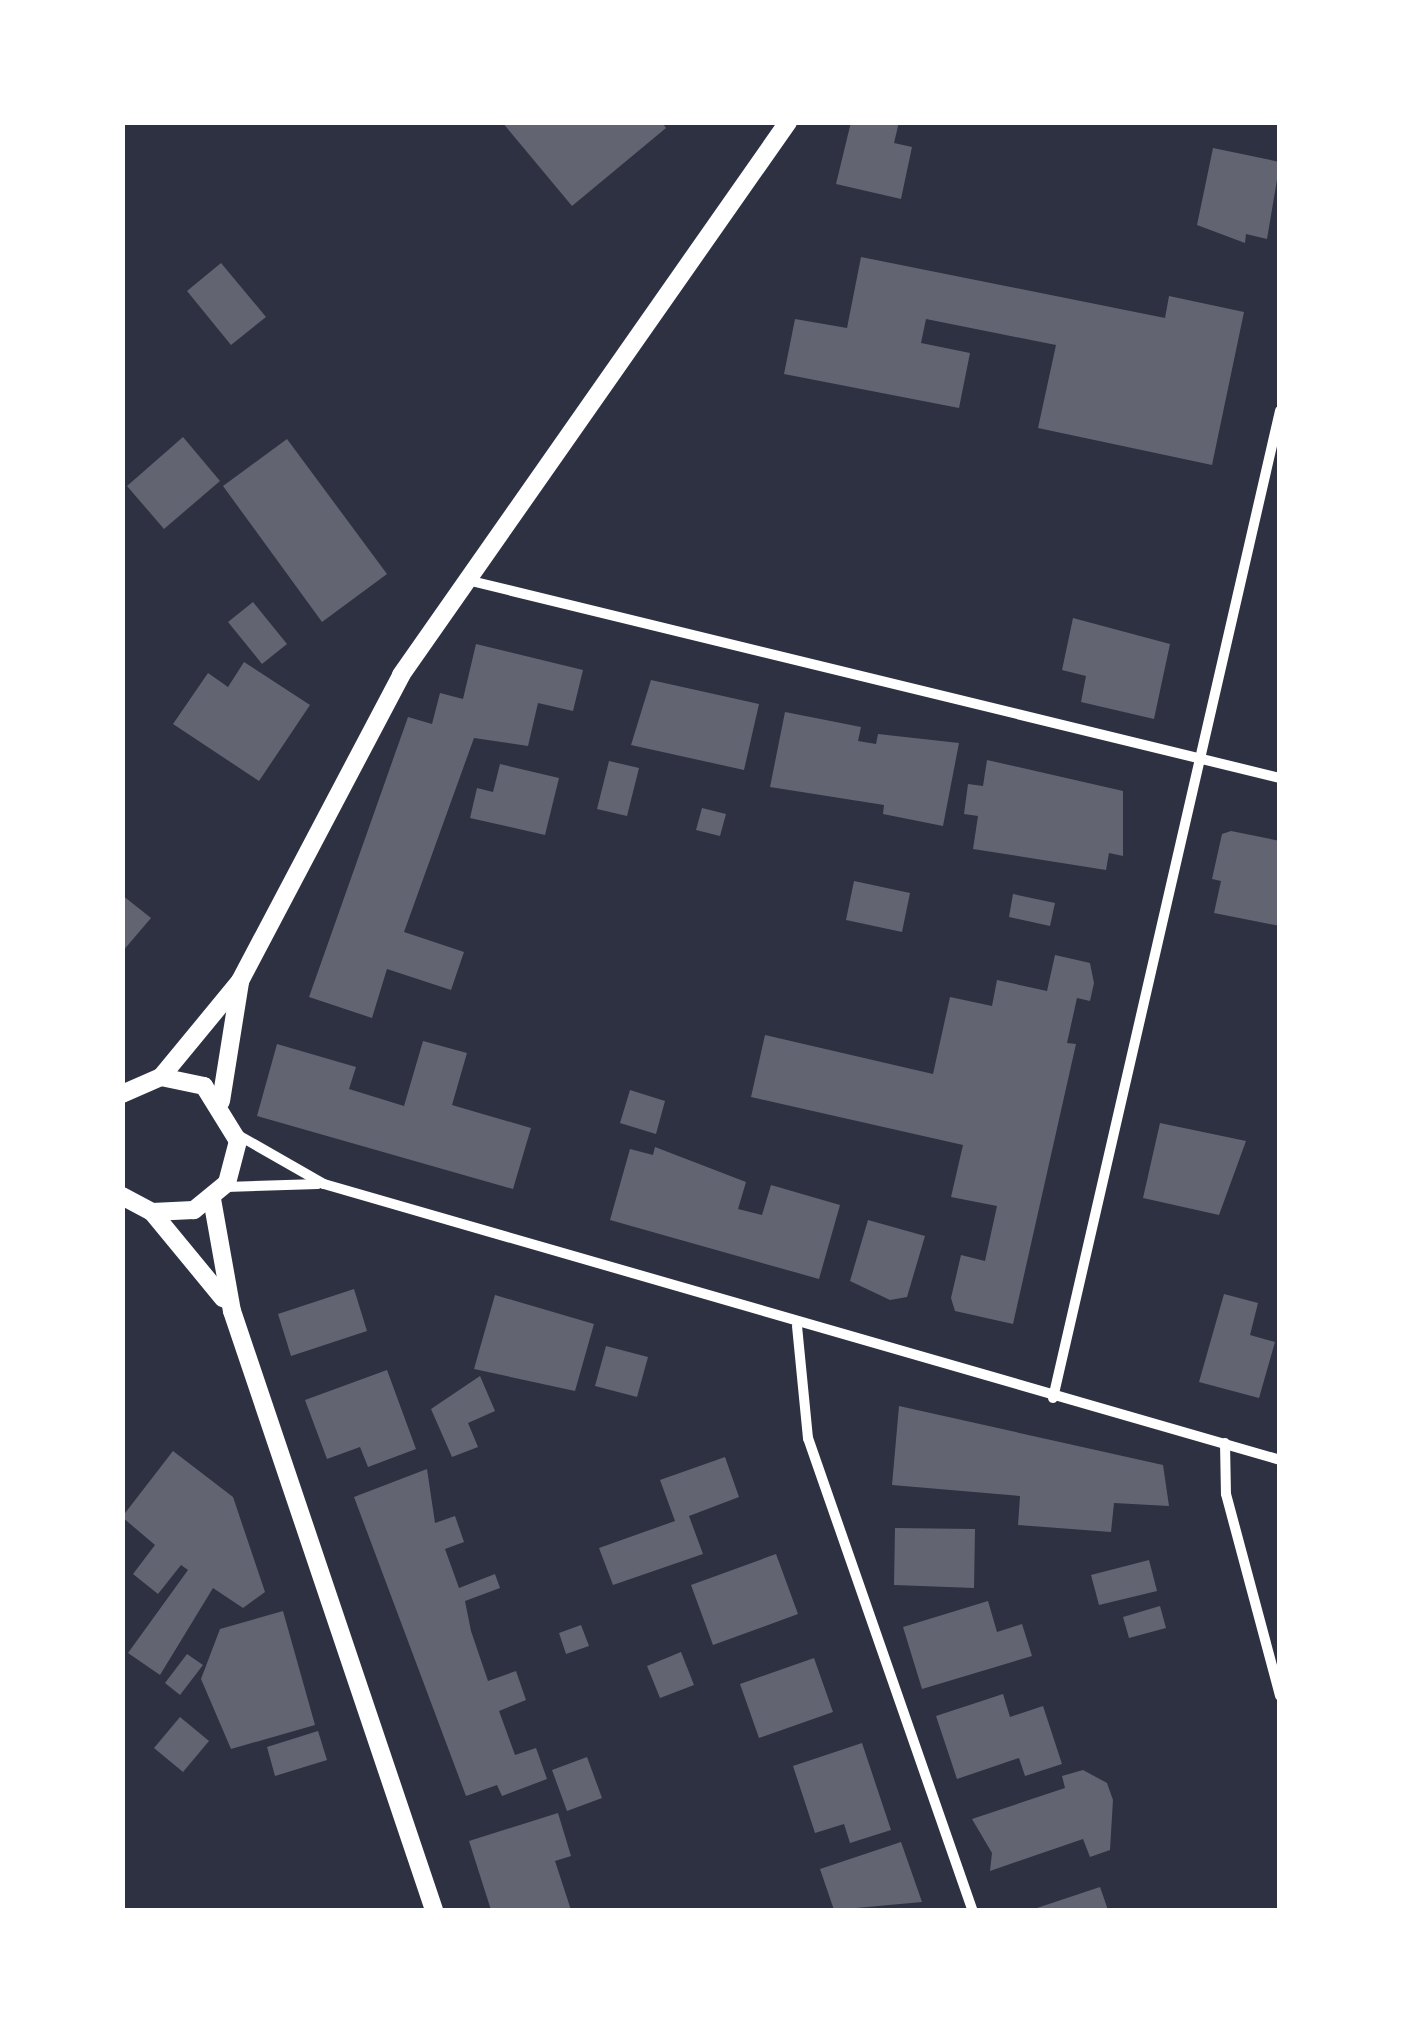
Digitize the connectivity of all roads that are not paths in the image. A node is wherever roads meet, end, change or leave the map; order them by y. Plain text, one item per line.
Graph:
1 (788, 122) edge
2 (1280, 411) edge
3 (466, 579) junction
4 (1199, 759) junction
5 (1280, 778) edge
6 (240, 981) junction
7 (161, 1077) junction
8 (125, 1088) edge
9 (221, 1100) junction
10 (236, 1134) junction
11 (324, 1184) junction
12 (217, 1194) junction
13 (122, 1196) edge
14 (152, 1212) junction
15 (232, 1311) junction
16 (797, 1326) junction
17 (1054, 1398) junction
18 (1225, 1443) junction
19 (1280, 1460) edge
20 (1280, 1696) edge
21 (434, 1910) edge
22 (972, 1910) edge

1 - 3 street
2 - 4 street
3 - 4 street
3 - 6 street
4 - 5 street
4 - 17 street
6 - 7 street
6 - 9 street
7 - 8 street
7 - 9 street
9 - 10 street
10 - 11 street
10 - 12 street
11 - 12 street
11 - 16 street
12 - 14 street
12 - 15 street
13 - 14 street
14 - 15 street
15 - 21 street
16 - 17 street
16 - 22 street
17 - 18 street
18 - 19 street
18 - 20 street

